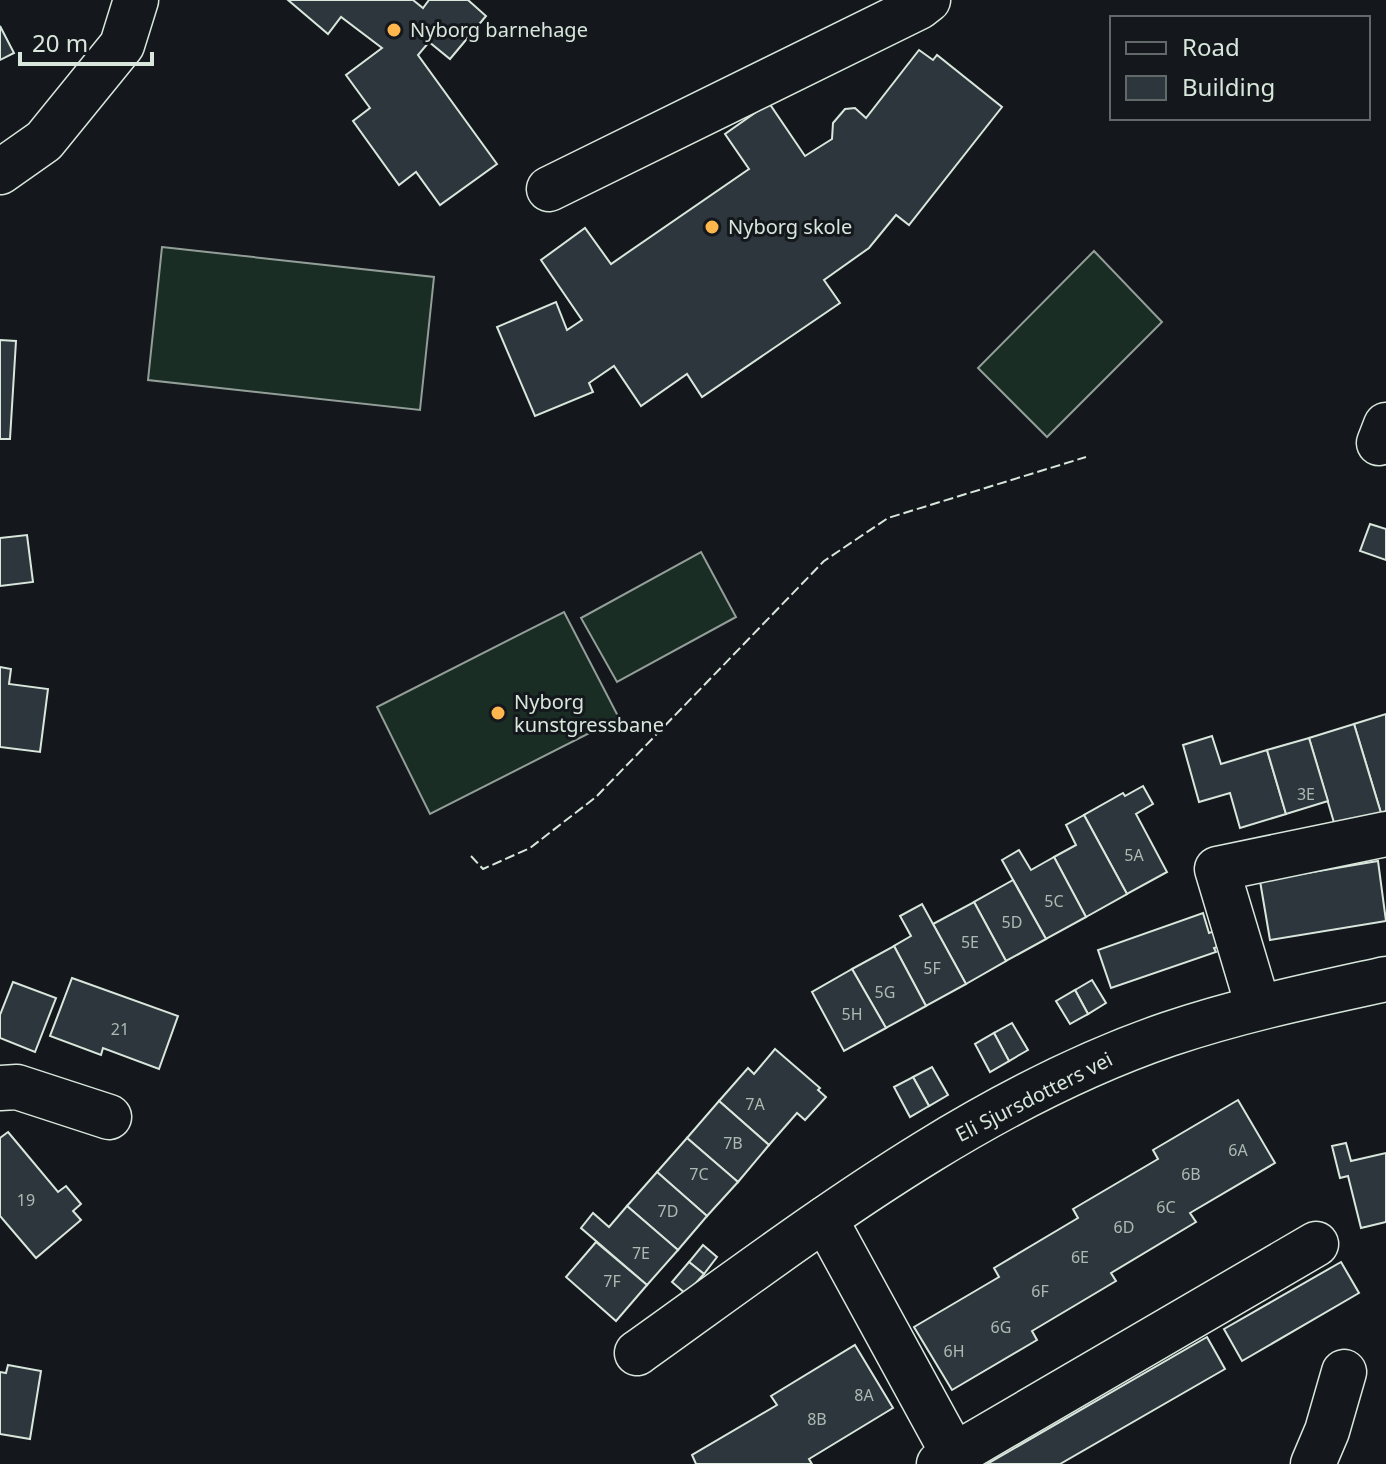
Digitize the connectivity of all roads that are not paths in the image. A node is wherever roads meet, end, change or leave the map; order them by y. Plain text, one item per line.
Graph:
1 (136, 0) edge
2 (928, 0) edge
3 (0, 172) edge
4 (549, 189) dead end
5 (1386, 834) edge
6 (1386, 979) edge
7 (1258, 1006) junction
8 (0, 1088) edge
9 (109, 1117) dead end
10 (825, 1219) junction
11 (1316, 1244) dead end
12 (637, 1353) dead end
13 (1344, 1372) dead end
14 (947, 1459) edge
15 (1313, 1464) edge

1 - 3 street
2 - 4 street
5 - 7 street
6 - 7 street, Eli Sjursdotters vei
7 - 10 street, Eli Sjursdotters vei
8 - 9 street
10 - 12 street, Eli Sjursdotters vei
10 - 14 street
11 - 14 street
13 - 15 street

